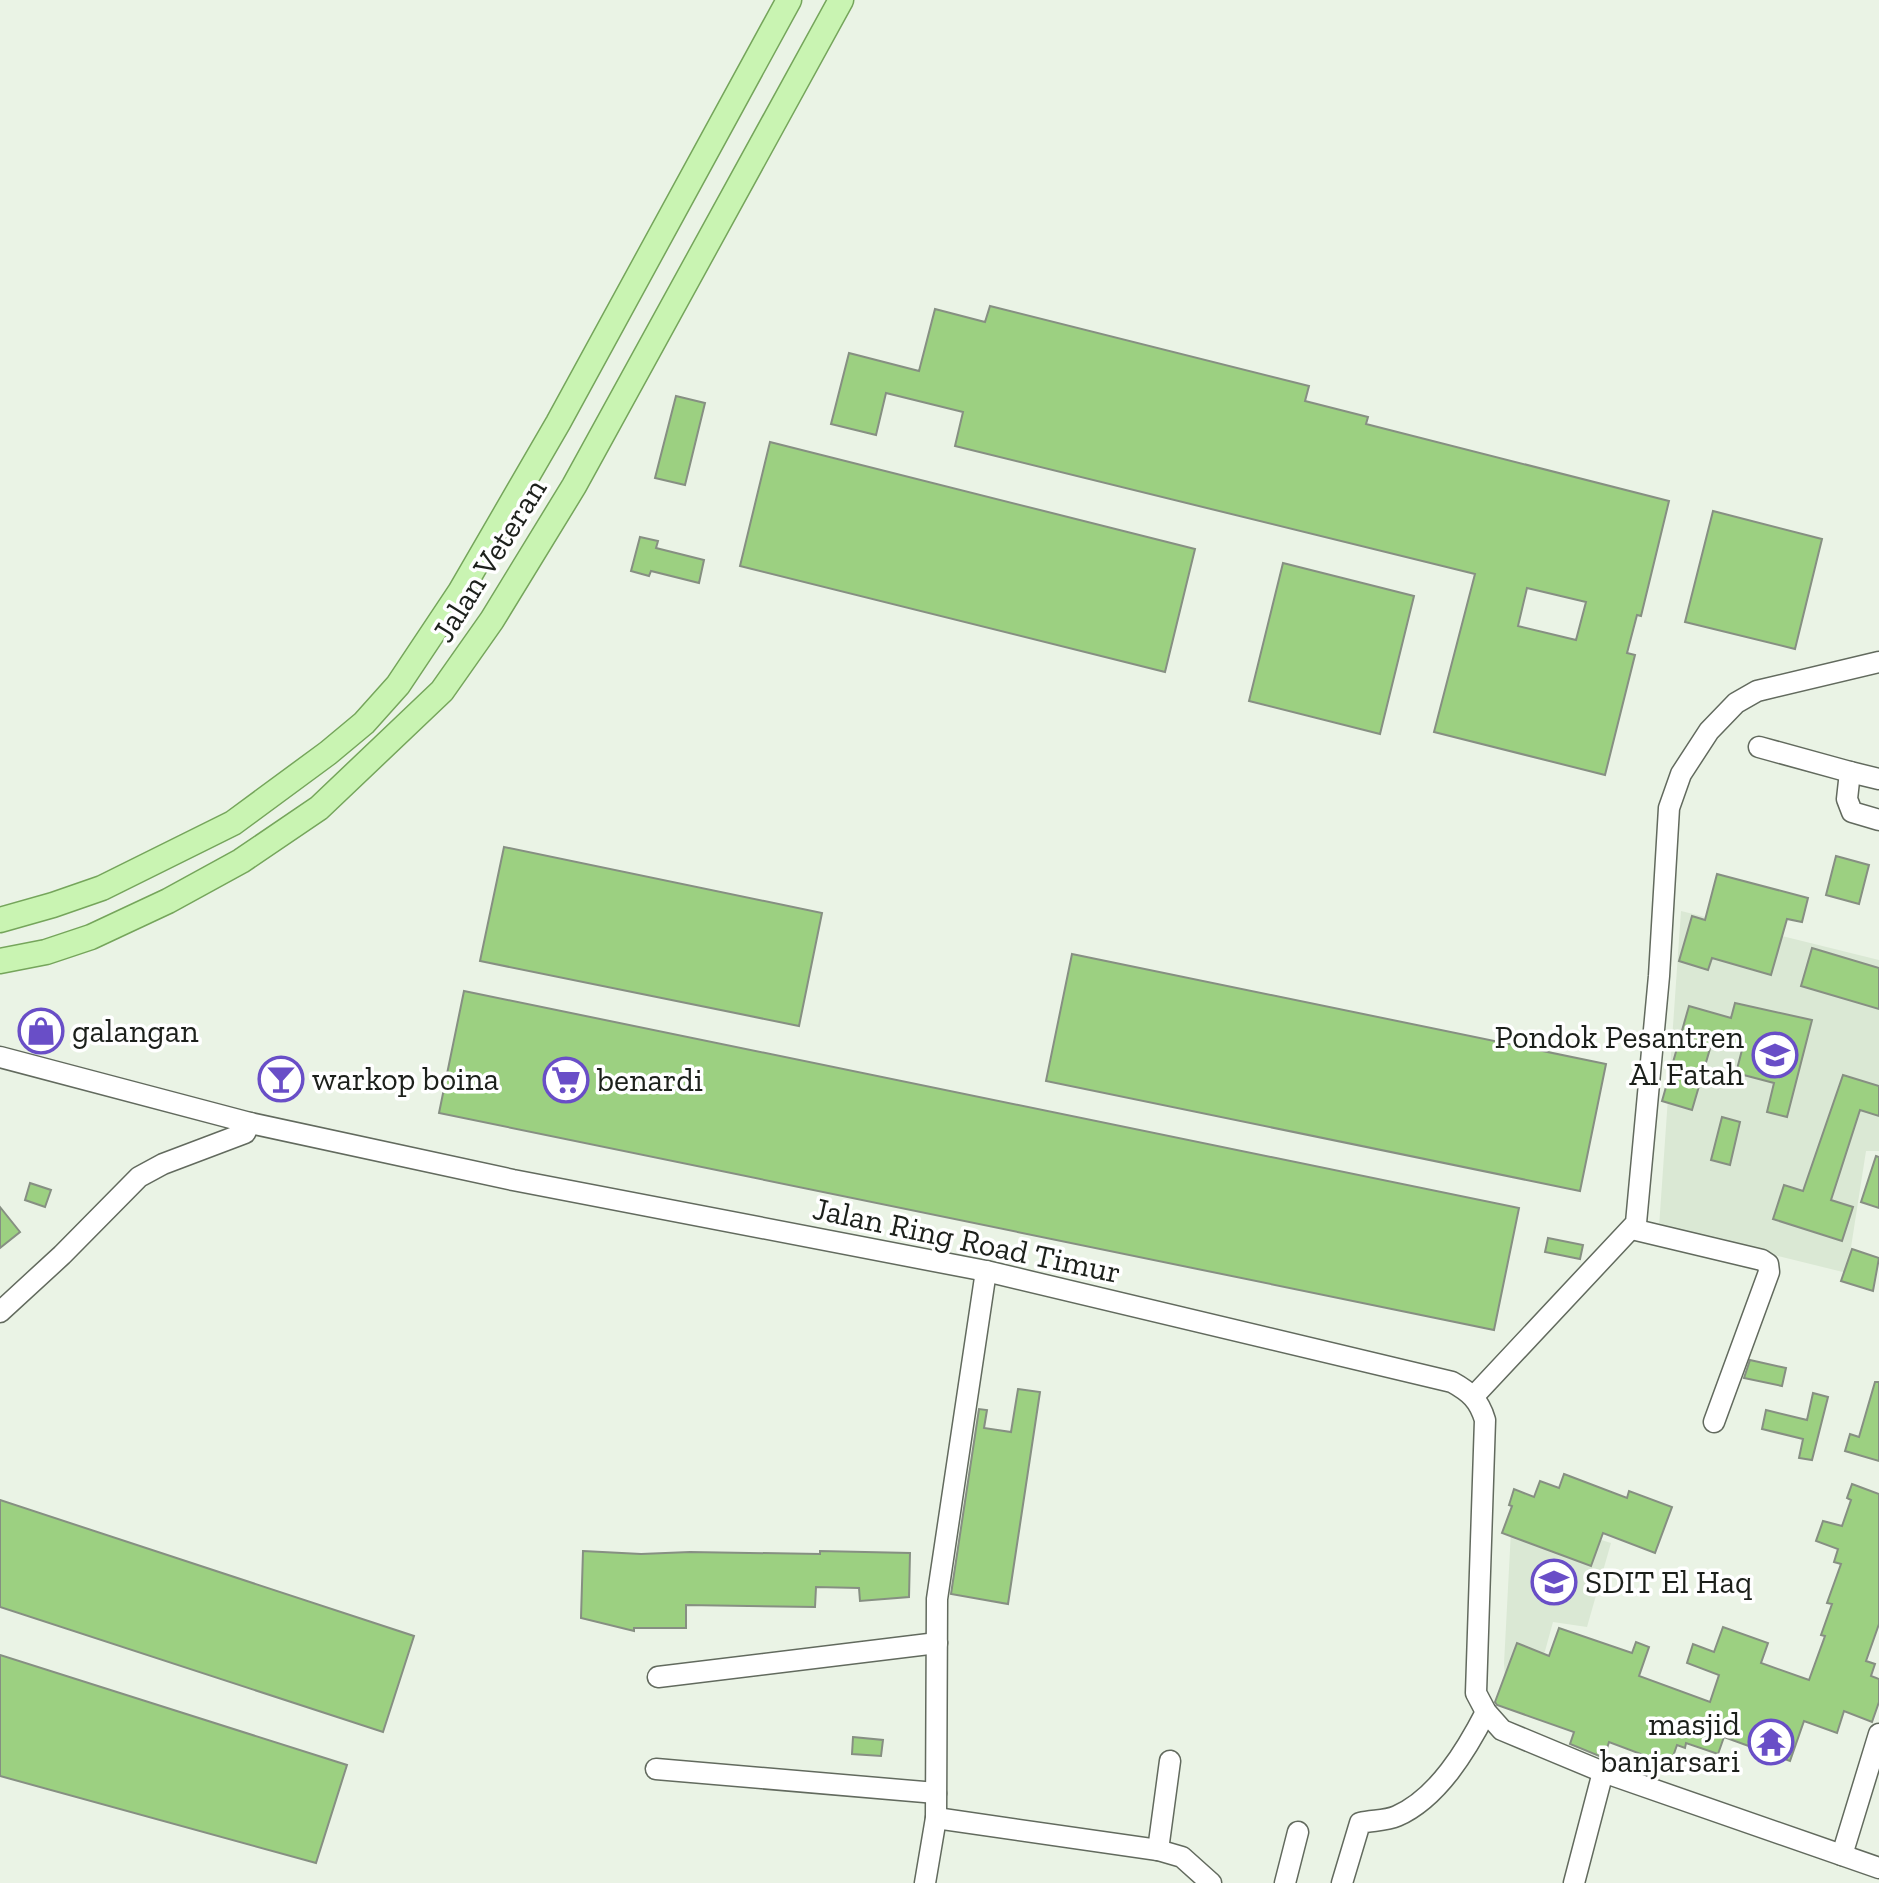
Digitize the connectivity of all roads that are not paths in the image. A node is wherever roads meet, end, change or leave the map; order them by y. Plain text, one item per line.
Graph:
1 (789, 0) edge
2 (841, 0) edge
3 (1879, 662) edge
4 (1759, 747) dead end
5 (1850, 772) junction
6 (1879, 779) edge
7 (1879, 820) edge
8 (0, 920) edge
9 (0, 961) edge
10 (0, 1057) edge
11 (250, 1123) junction
12 (1632, 1229) junction
13 (986, 1271) junction
14 (0, 1312) edge
15 (1474, 1396) junction
16 (1714, 1422) dead end
17 (937, 1643) junction
18 (658, 1677) dead end
19 (1486, 1712) junction
20 (1879, 1734) edge
21 (1170, 1761) dead end
22 (656, 1769) dead end
23 (1603, 1772) junction
24 (936, 1793) junction
25 (936, 1818) junction
26 (1298, 1832) dead end
27 (1158, 1850) junction
28 (1842, 1855) junction
29 (1879, 1868) edge
30 (925, 1883) edge
31 (1211, 1883) edge
32 (1285, 1883) edge
33 (1342, 1883) edge
34 (1574, 1883) edge

1 - 8 main road, Jalan Veteran
2 - 9 main road, Jalan Veteran
3 - 12 street
4 - 5 street
5 - 6 street
5 - 7 street
10 - 11 street, Jalan Ring Road Timur
11 - 13 street, Jalan Ring Road Timur
11 - 14 street
12 - 15 street
12 - 16 street
13 - 15 street, Jalan Ring Road Timur
13 - 17 street
15 - 19 street
17 - 18 street
17 - 24 street
19 - 23 street
19 - 33 street
20 - 28 street
21 - 27 street
22 - 24 street
23 - 28 street
23 - 34 street
24 - 25 street
25 - 27 street
25 - 30 street
26 - 32 street
27 - 31 street
28 - 29 street

